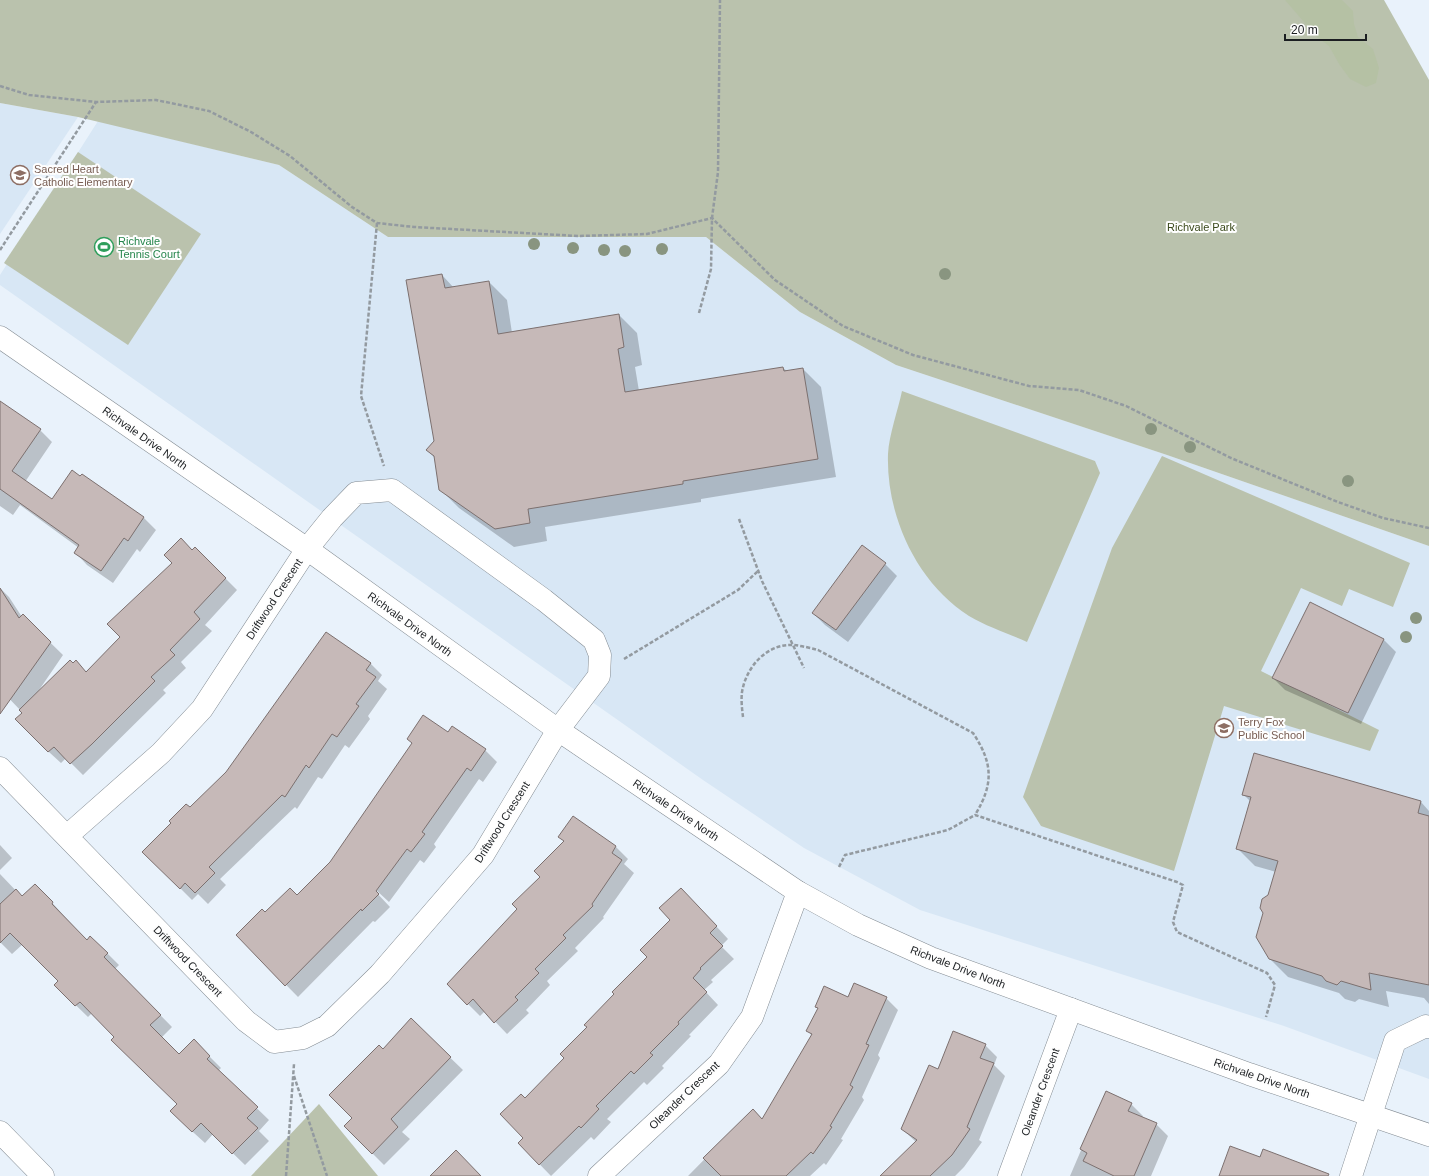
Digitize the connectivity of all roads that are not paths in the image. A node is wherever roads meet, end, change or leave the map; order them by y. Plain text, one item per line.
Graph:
1 (0, 337) edge
2 (307, 550) junction
3 (558, 730) junction
4 (0, 768) edge
5 (67, 836) junction
6 (798, 892) junction
7 (1071, 1009) junction
8 (1429, 1027) edge
9 (1369, 1116) junction
10 (0, 1132) edge
11 (1429, 1135) edge
12 (43, 1176) edge
13 (599, 1176) edge
14 (1010, 1176) edge
15 (1351, 1176) edge

1 - 2 street, Richvale Drive North
2 - 3 street, Richvale Drive North
2 - 3 street, Driftwood Crescent
2 - 5 street, Driftwood Crescent
3 - 5 street, Driftwood Crescent
3 - 6 street, Richvale Drive North
4 - 5 street
6 - 7 street, Richvale Drive North
6 - 13 street, Oleander Crescent
7 - 9 street, Richvale Drive North
7 - 14 street, Oleander Crescent
8 - 9 street
9 - 11 street, Richvale Drive North
9 - 15 street
10 - 12 street

